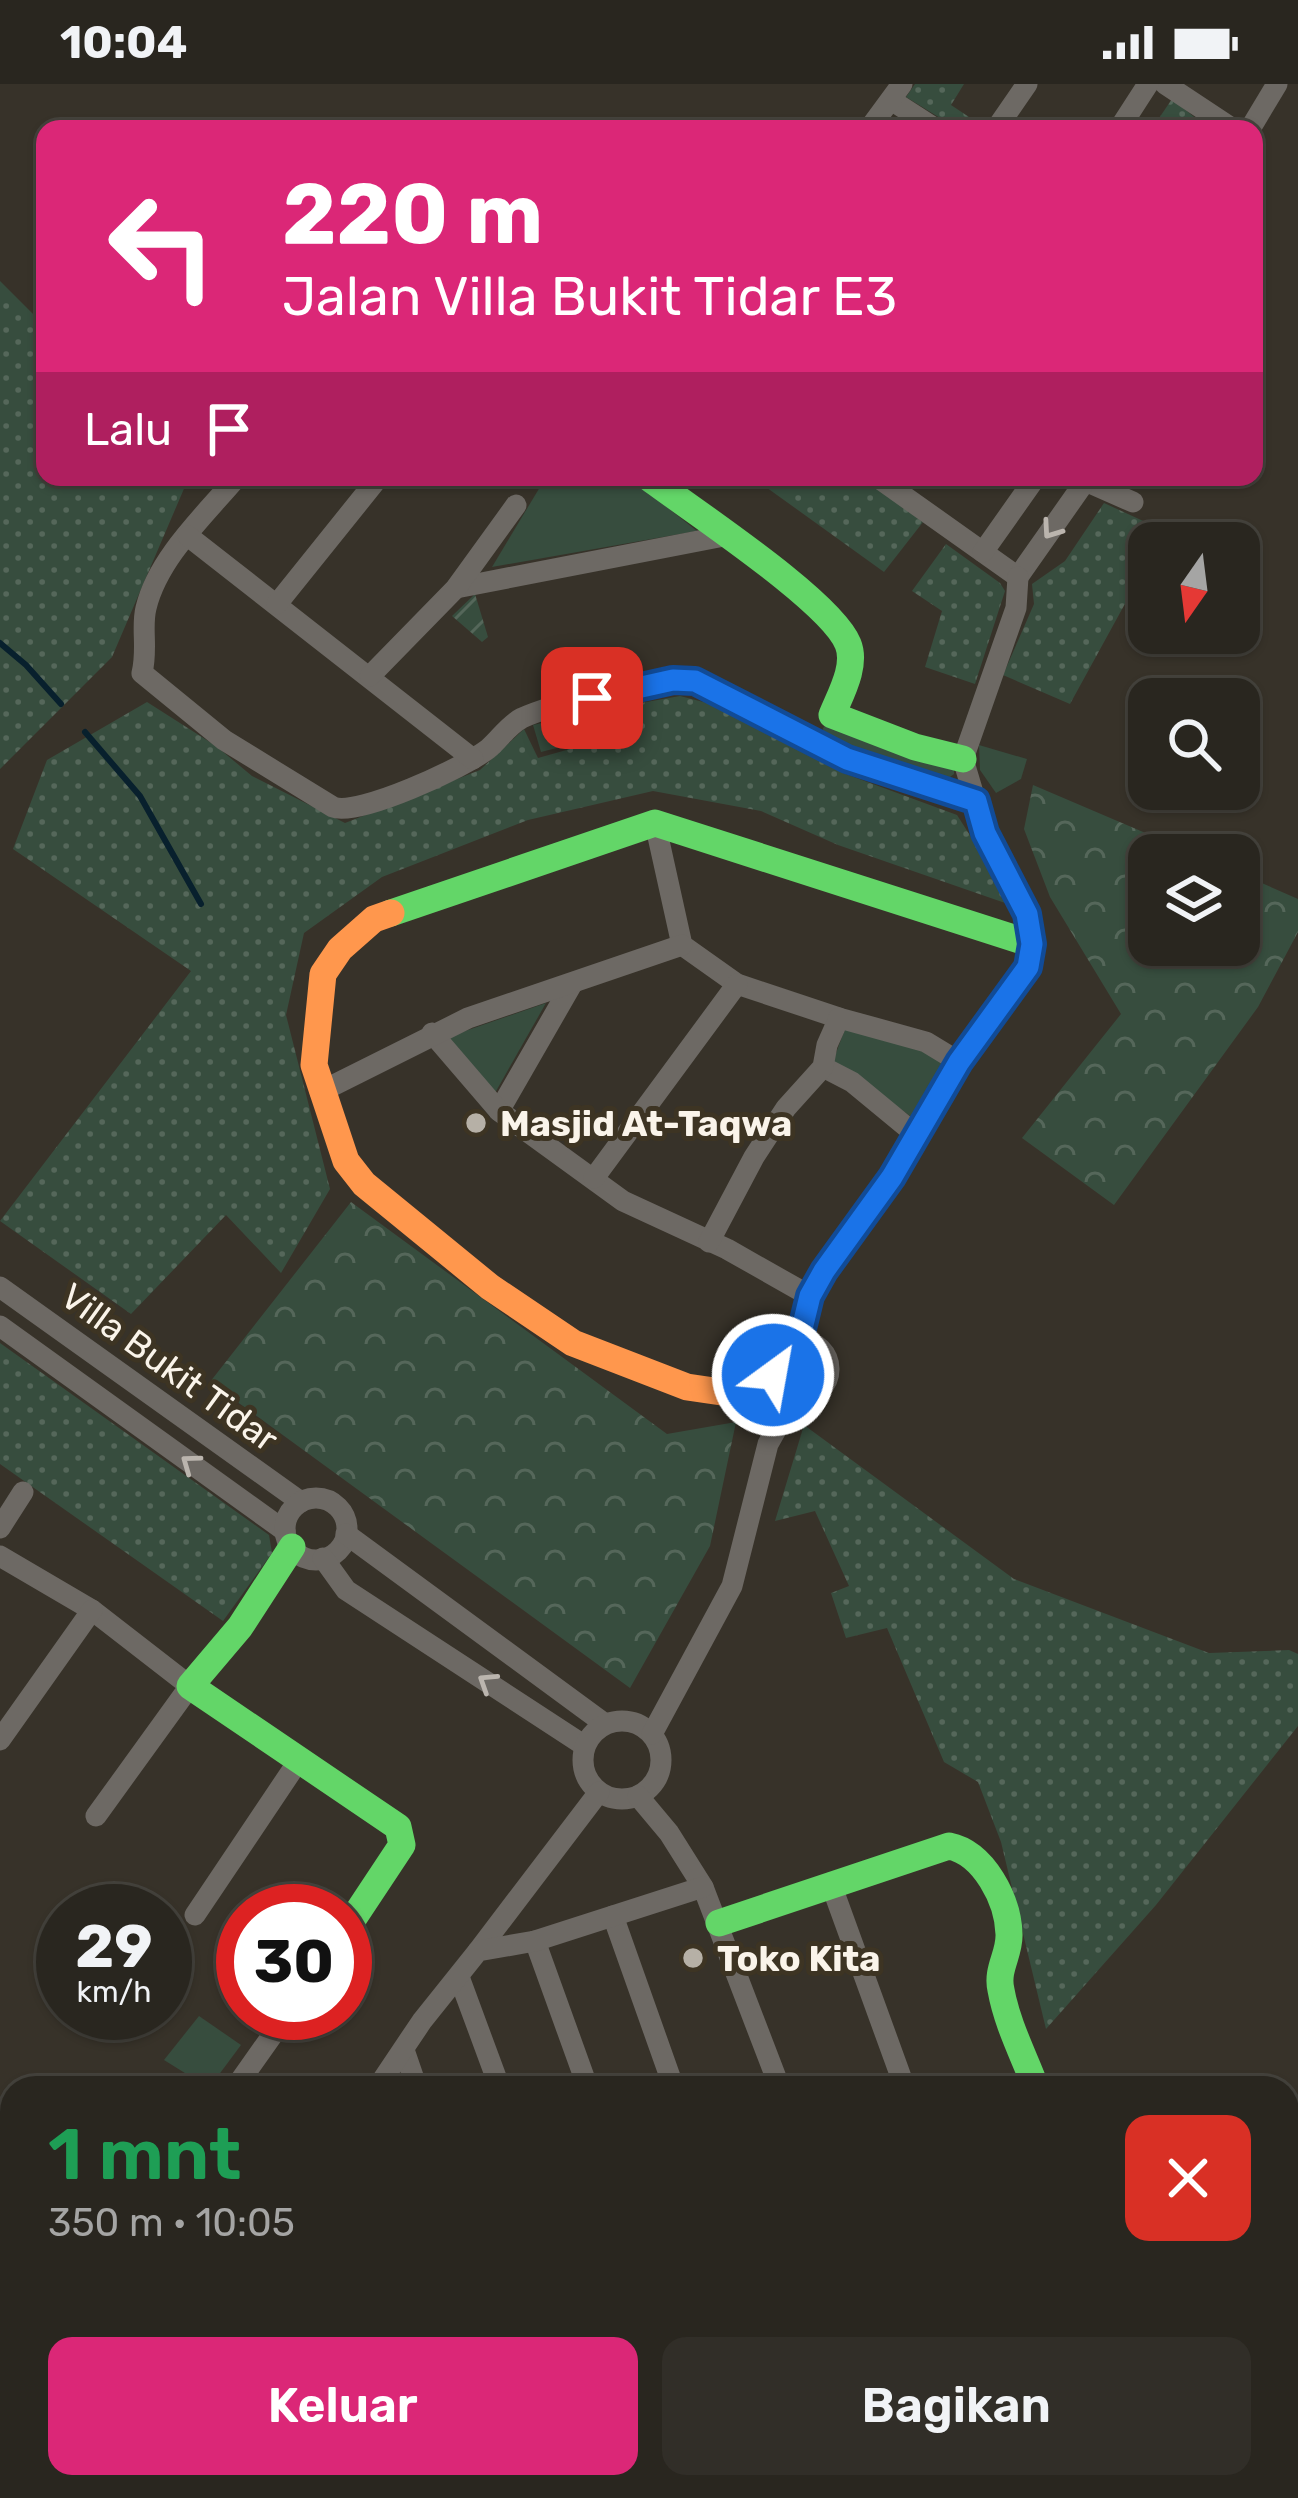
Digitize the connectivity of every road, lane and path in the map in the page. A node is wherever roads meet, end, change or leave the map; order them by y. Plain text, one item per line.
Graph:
1 (1027, 84) edge
2 (1148, 84) edge
3 (1165, 84) edge
4 (1277, 84) edge
5 (897, 92) edge
6 (876, 120) edge
7 (927, 120) edge
8 (1002, 120) edge
9 (1125, 120) edge
10 (1219, 120) edge
11 (1255, 120) edge
12 (230, 486) edge
13 (372, 486) edge
14 (660, 486) edge
15 (890, 486) edge
16 (1030, 486) edge
17 (1076, 486) edge
18 (1094, 486) edge
19 (1133, 502) dead end
20 (516, 505) dead end
21 (188, 536) junction
22 (724, 536) junction
23 (983, 552) junction
24 (1018, 578) junction
25 (456, 588) junction
26 (277, 604) junction
27 (370, 676) junction
28 (832, 715) junction
29 (802, 735) junction
30 (473, 759) junction
31 (963, 759) junction
32 (976, 801) junction
33 (655, 823) junction
34 (1032, 944) junction
35 (682, 945) junction
36 (572, 984) junction
37 (737, 984) junction
38 (838, 1018) junction
39 (431, 1033) junction
40 (959, 1062) junction
41 (823, 1067) junction
42 (320, 1092) junction
43 (499, 1112) junction
44 (915, 1134) junction
45 (594, 1178) junction
46 (709, 1242) junction
47 (0, 1286) edge
48 (810, 1296) junction
49 (0, 1326) edge
50 (799, 1341) junction
51 (773, 1375) junction
52 (806, 1398) junction
53 (23, 1492) dead end
54 (301, 1502) junction
55 (0, 1528) edge
56 (346, 1534) junction
57 (289, 1539) junction
58 (0, 1556) edge
59 (323, 1558) junction
60 (92, 1610) junction
61 (190, 1686) junction
62 (605, 1724) junction
63 (652, 1734) junction
64 (0, 1740) edge
65 (584, 1746) junction
66 (299, 1760) junction
67 (599, 1792) junction
68 (638, 1796) junction
69 (96, 1816) dead end
70 (703, 1887) junction
71 (832, 1887) junction
72 (372, 1890) edge
73 (195, 1915) dead end
74 (613, 1916) junction
75 (719, 1924) junction
76 (535, 1941) junction
77 (478, 1951) junction
78 (459, 1977) junction
79 (269, 2040) edge
80 (404, 2050) junction
81 (244, 2076) edge
82 (385, 2076) edge
83 (413, 2076) edge
84 (496, 2076) edge
85 (584, 2076) edge
86 (670, 2076) edge
87 (776, 2076) edge
88 (900, 2076) edge
89 (1032, 2076) edge

1 - 8 street
2 - 9 street
3 - 10 street
4 - 11 street
5 - 6 street
5 - 7 street
12 - 21 street
13 - 26 street
14 - 22 street
15 - 23 street
16 - 23 street
17 -> 24 street
18 - 19 street
20 - 25 street
21 - 26 street
21 - 30 street
22 - 25 street
22 - 28 street
23 - 24 street
24 - 31 street
25 - 27 street
26 - 27 street
27 - 30 street
28 - 29 street
28 - 31 street
29 - 30 street
29 - 32 street
31 - 32 street
32 - 34 street
33 - 34 street
33 - 35 street
33 - 42 street
34 - 40 street
35 - 36 street
35 - 37 street
36 - 39 street
36 - 43 street
37 - 38 street
37 - 45 street
38 - 40 street
38 - 41 street
39 - 42 street
39 - 43 street
40 - 44 street
41 - 44 street
41 - 46 street
42 - 51 street
43 - 45 street
44 - 48 street
45 - 46 street
46 - 48 street
47 - 54 street, Villa Bukit Tidar
48 - 50 street
57 -> 49 street, Villa Bukit Tidar
50 - 51 street
50 - 52 street
51 - 52 street
52 - 63 street
53 - 55 street
54 - 56 street
54 - 57 street
56 - 59 street
56 - 62 street
57 - 59 street
57 - 61 street
58 - 60 street
65 -> 59 street
60 - 61 street
60 - 64 street
61 - 66 street
61 - 69 street
62 - 63 street
62 - 65 street
63 - 68 street
65 - 67 street
66 - 72 street
66 - 73 street
67 - 68 street
67 - 77 street
68 - 70 street
70 - 74 street
70 - 75 street
71 - 75 street
71 - 88 street
71 - 89 street
74 - 76 street
74 - 86 street
75 - 87 street
76 - 77 street
76 - 85 street
77 - 78 street
78 - 80 street
78 - 84 street
79 - 81 street
80 - 82 street
80 - 83 street

